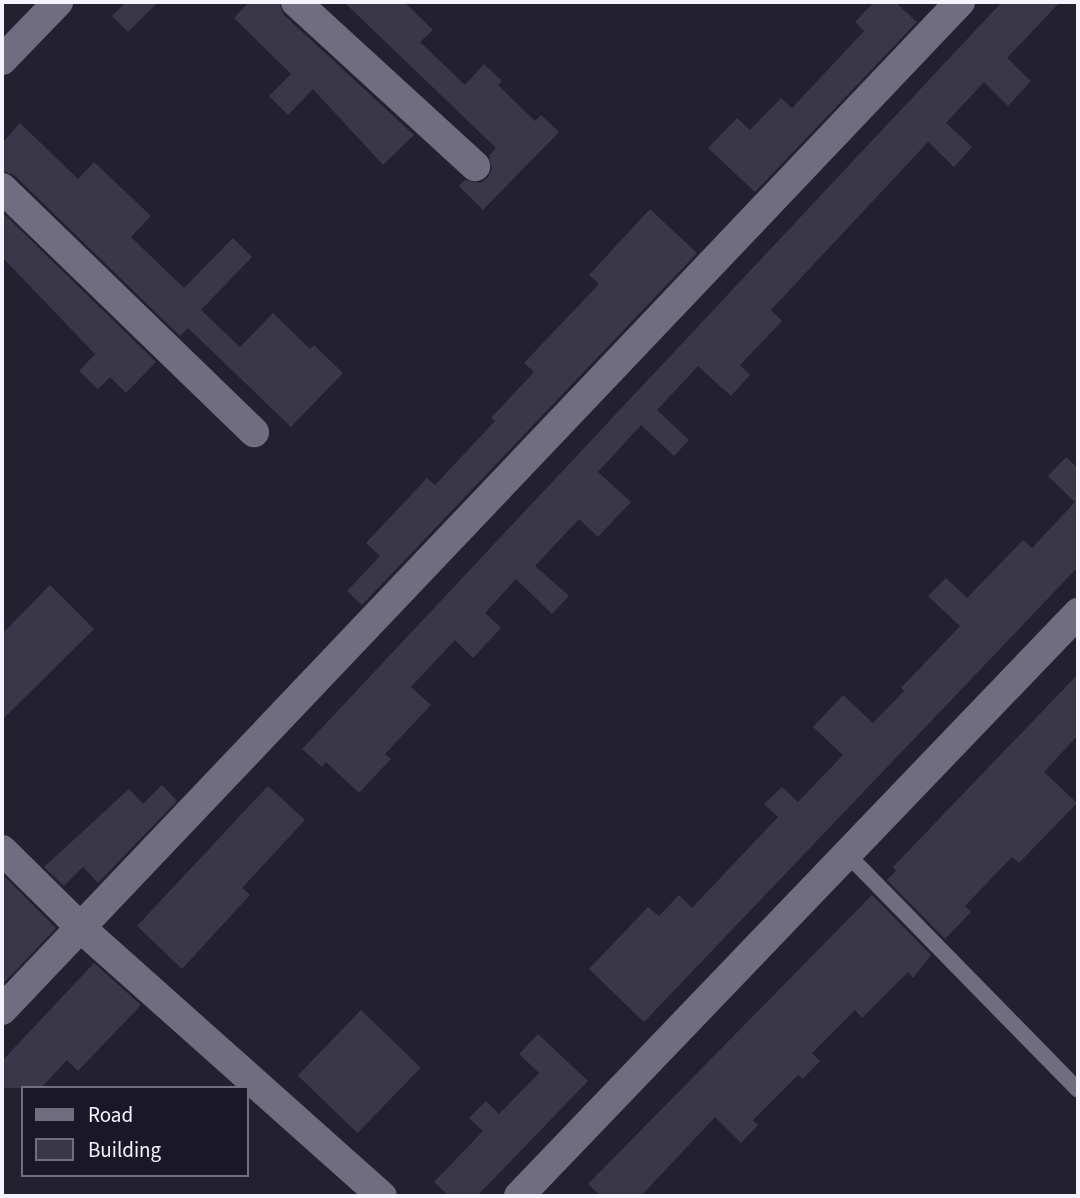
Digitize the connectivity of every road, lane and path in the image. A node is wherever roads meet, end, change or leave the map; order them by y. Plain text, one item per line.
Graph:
1 (58, 2) edge
2 (296, 2) edge
3 (960, 2) edge
4 (2, 60) edge
5 (475, 166) dead end
6 (2, 188) edge
7 (254, 432) dead end
8 (1078, 613) edge
9 (2, 850) edge
10 (847, 854) junction
11 (81, 928) junction
12 (2, 1010) edge
13 (1078, 1090) edge
14 (382, 1196) edge
15 (519, 1196) edge

1 - 4 street
2 - 5 street
3 - 11 street
6 - 7 street
8 - 10 street
9 - 11 street
10 - 13 lane
10 - 15 street
11 - 12 street
11 - 14 street

